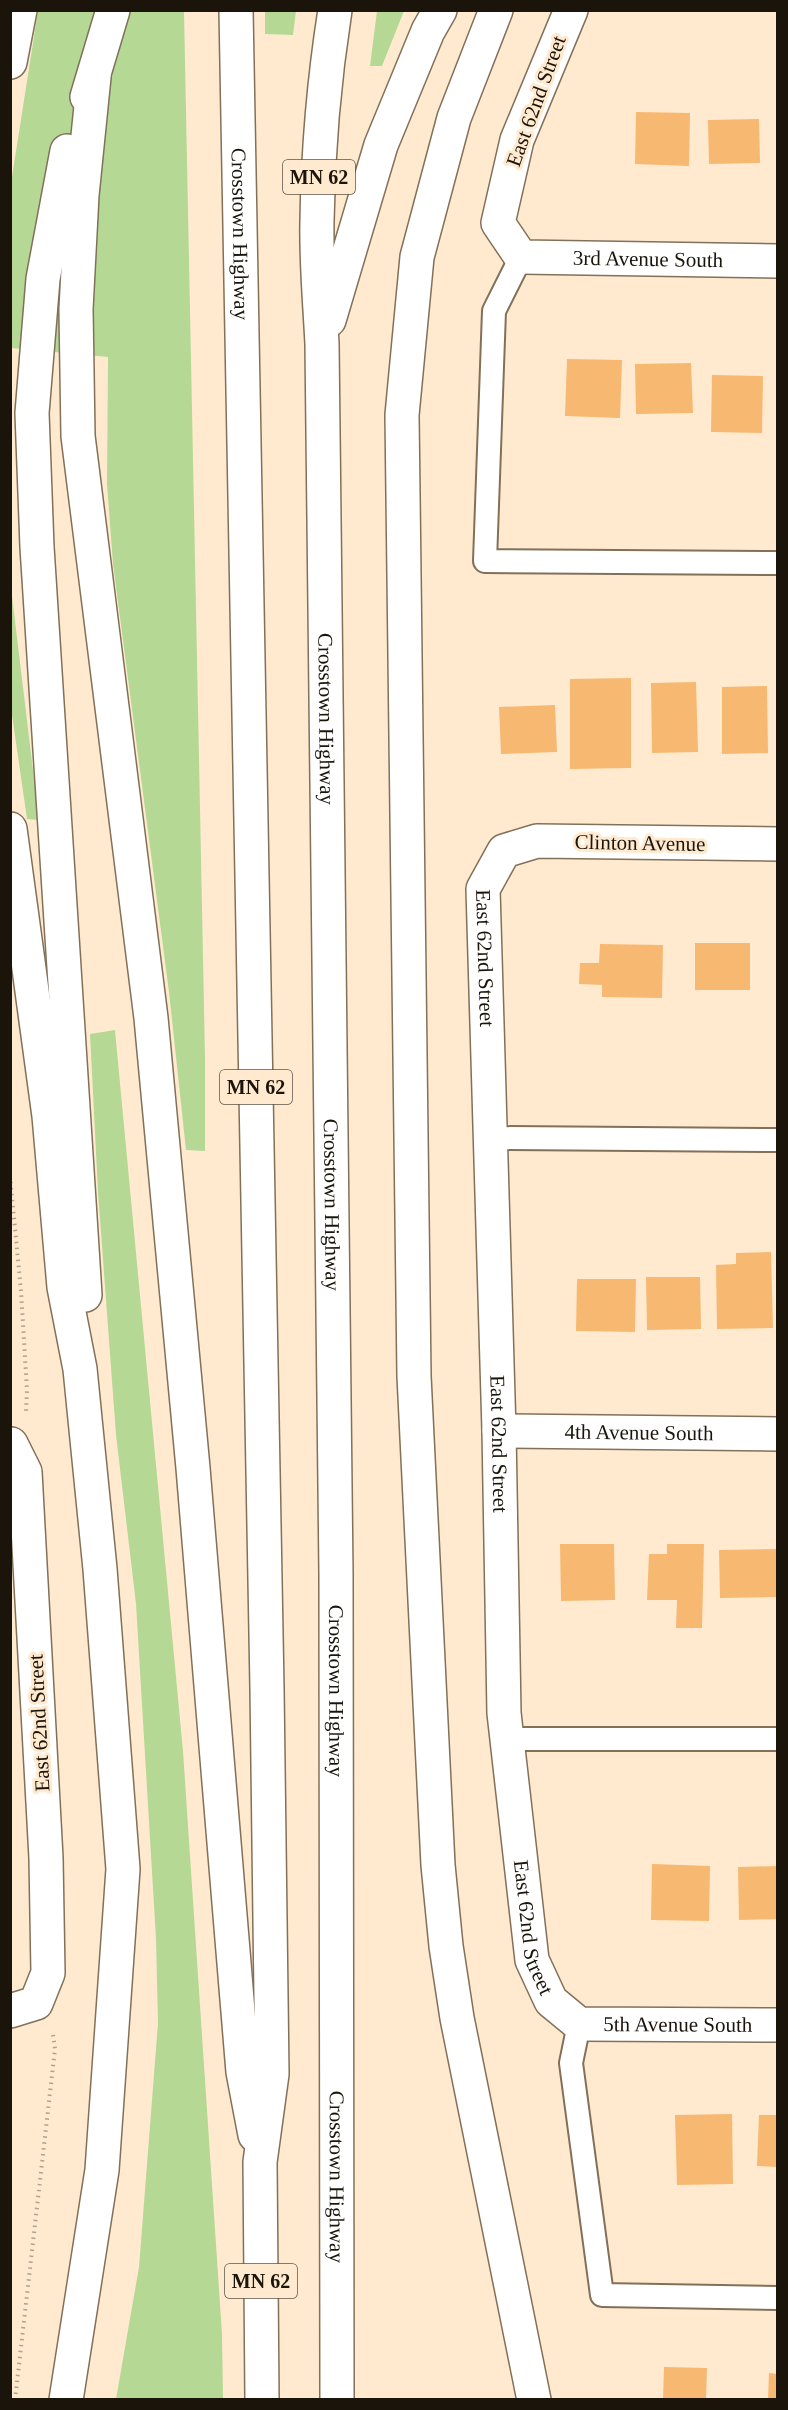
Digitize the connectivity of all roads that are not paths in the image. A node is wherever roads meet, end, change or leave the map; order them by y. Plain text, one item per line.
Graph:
1 (20, 10) edge
2 (113, 10) edge
3 (236, 10) edge
4 (335, 10) edge
5 (440, 10) edge
6 (496, 10) edge
7 (571, 10) edge
8 (10, 63) edge
9 (94, 77) junction
10 (520, 257) junction
11 (777, 261) edge
12 (322, 345) junction
13 (777, 563) edge
14 (10, 829) edge
15 (777, 844) edge
16 (504, 851) joint
17 (491, 1138) junction
18 (777, 1140) edge
19 (80, 1369) junction
20 (500, 1431) junction
21 (777, 1434) edge
22 (10, 1444) edge
23 (507, 1739) junction
24 (777, 1739) edge
25 (23, 2007) edge
26 (579, 2024) junction
27 (777, 2025) edge
28 (260, 2162) junction
29 (777, 2298) edge
30 (66, 2400) edge
31 (262, 2400) edge
32 (337, 2400) edge
33 (534, 2400) edge

1 - 8 main road
2 - 9 main road
3 - 28 main road, Crosstown Highway / MN 62
4 - 12 main road, Crosstown Highway / MN 62
5 - 12 main road
6 - 33 main road
7 - 10 main road, East 62nd Street
9 - 19 main road
9 - 28 main road
10 - 11 main road, 3rd Avenue South
10 - 13 lane
12 - 32 main road, Crosstown Highway / MN 62
14 - 19 main road
15 - 16 main road, Clinton Avenue
16 - 17 main road, East 62nd Street
17 - 18 lane
17 - 20 main road, East 62nd Street
19 - 30 main road
20 - 21 main road, 4th Avenue South
20 - 23 main road, East 62nd Street
22 - 25 main road, East 62nd Street
23 - 24 lane
23 - 26 main road, East 62nd Street
26 - 27 main road, 5th Avenue South
26 - 29 lane
28 - 31 main road, Crosstown Highway / MN 62

